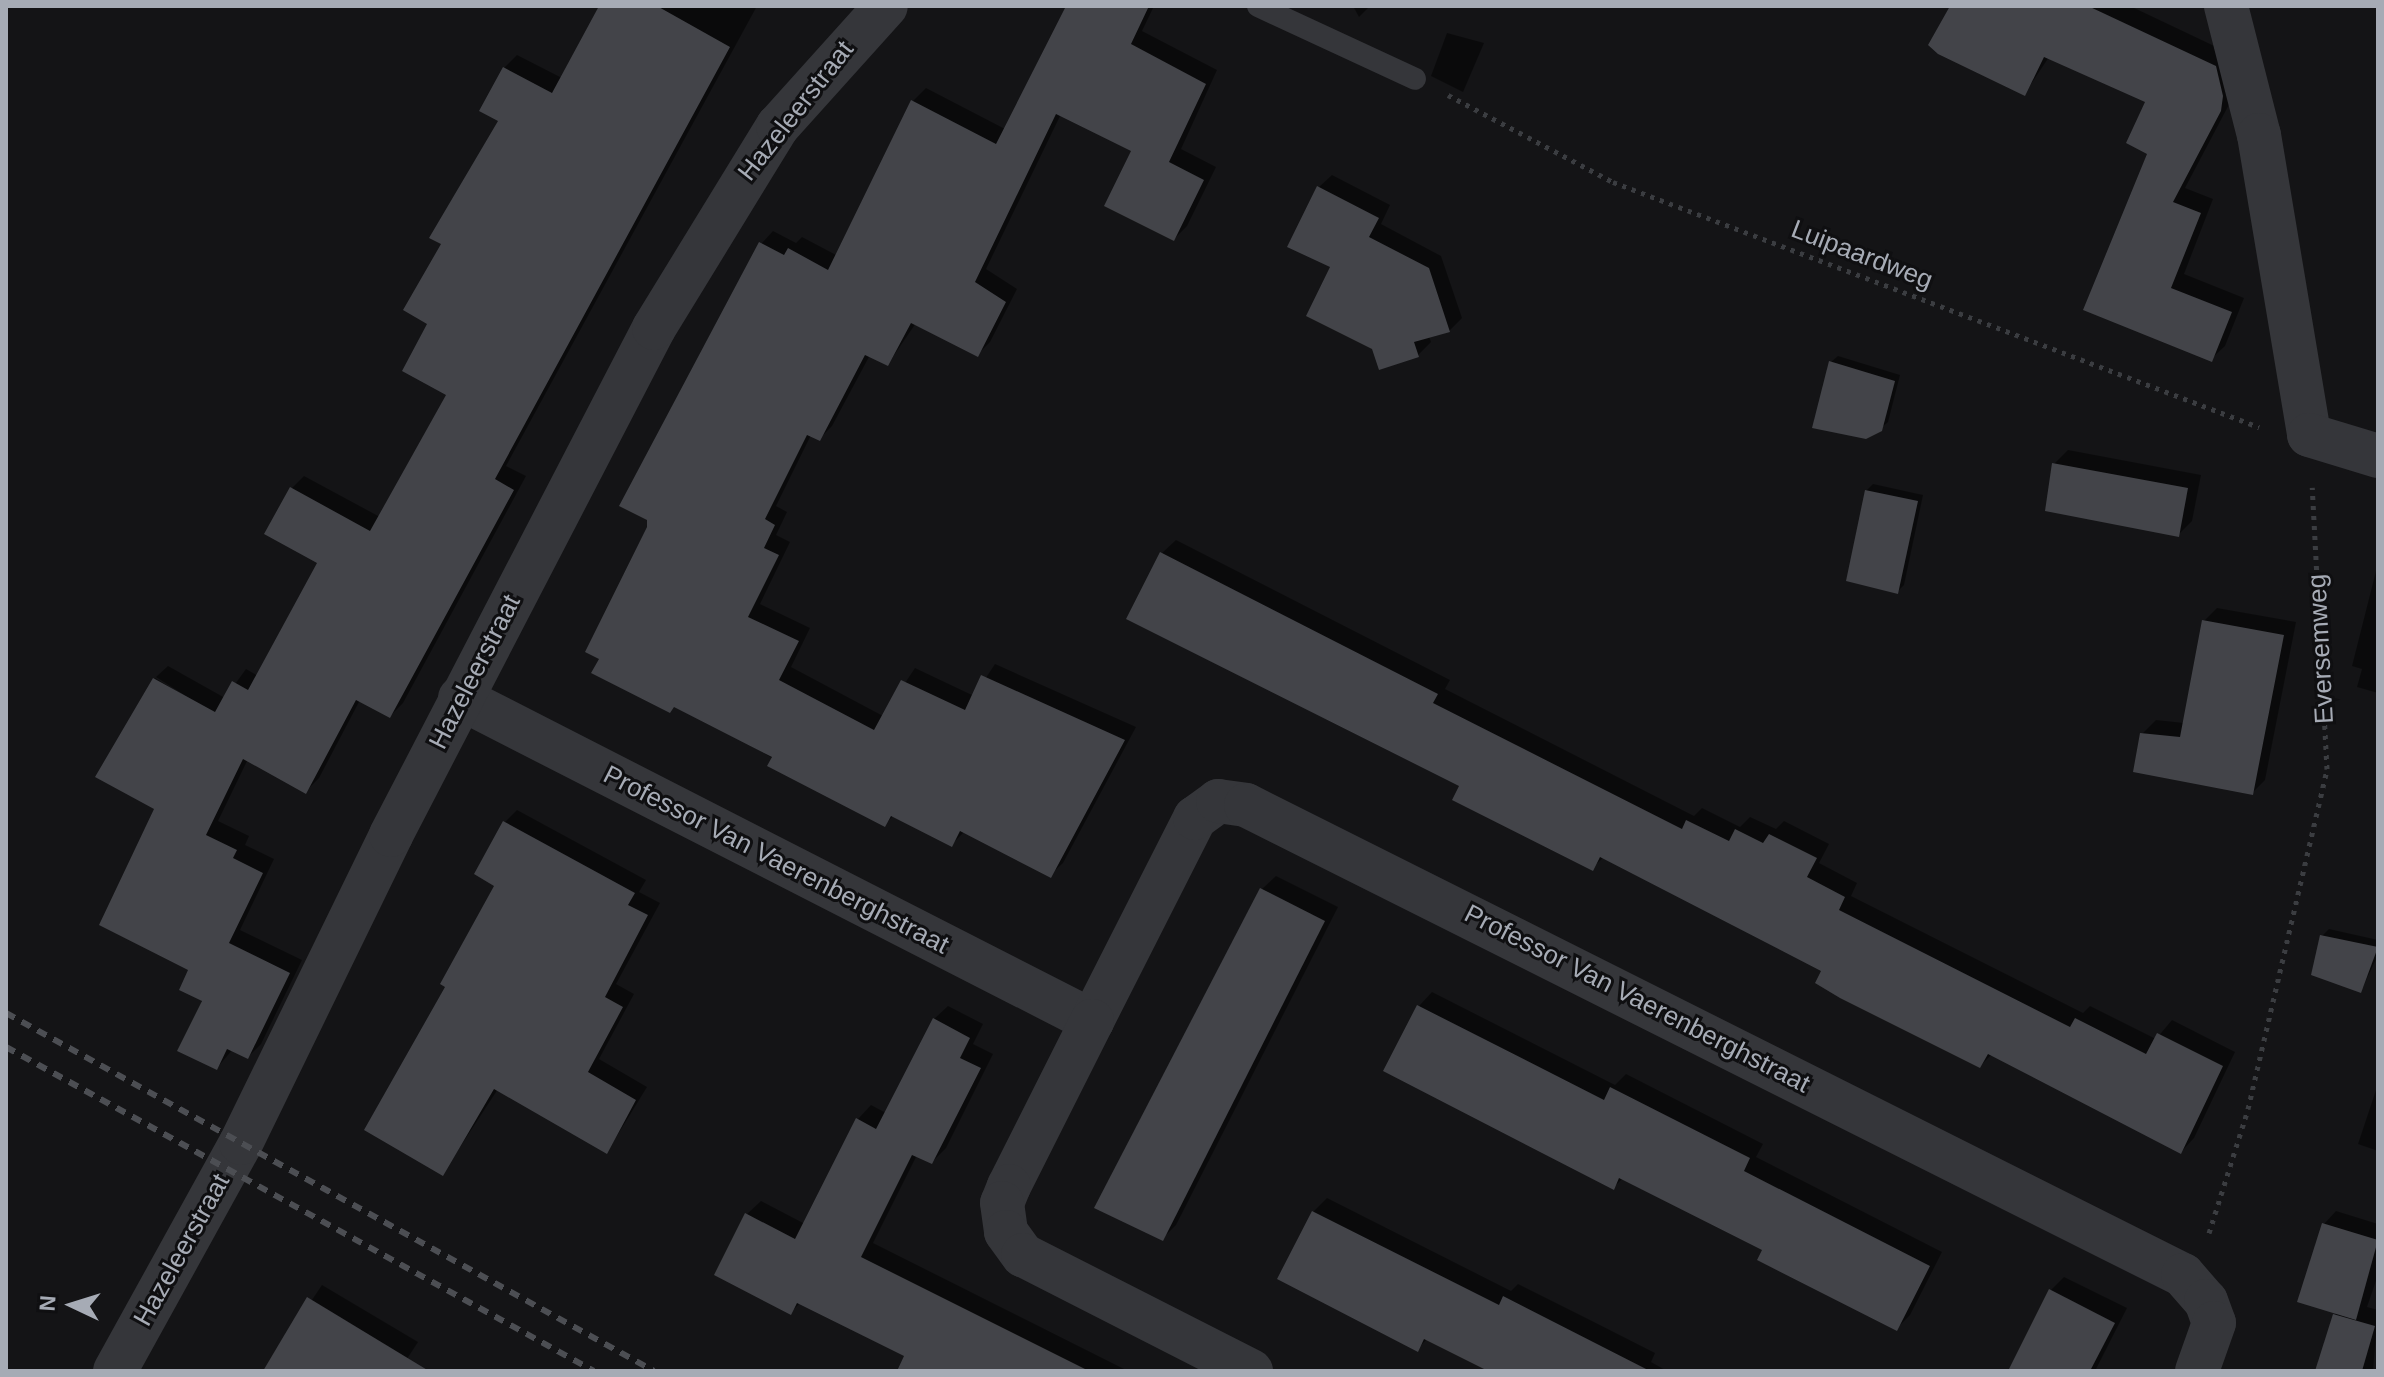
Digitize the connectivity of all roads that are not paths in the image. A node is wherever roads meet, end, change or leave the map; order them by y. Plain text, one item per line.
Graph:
1 (886, 6) edge
2 (1258, 6) edge
3 (2226, 6) edge
4 (1415, 79) road end
5 (2378, 456) edge
6 (460, 698) junction
7 (1092, 1021) junction
8 (115, 1371) edge
9 (1251, 1371) edge
10 (2197, 1371) edge

1 - 6 street, Hazeleerstraat
2 - 4 lane
3 - 5 street
6 - 7 street, Professor Van Vaerenberghstraat
6 - 8 street, Hazeleerstraat
7 - 9 street, Professor Van Vaerenberghstraat
7 - 10 street, Professor Van Vaerenberghstraat

